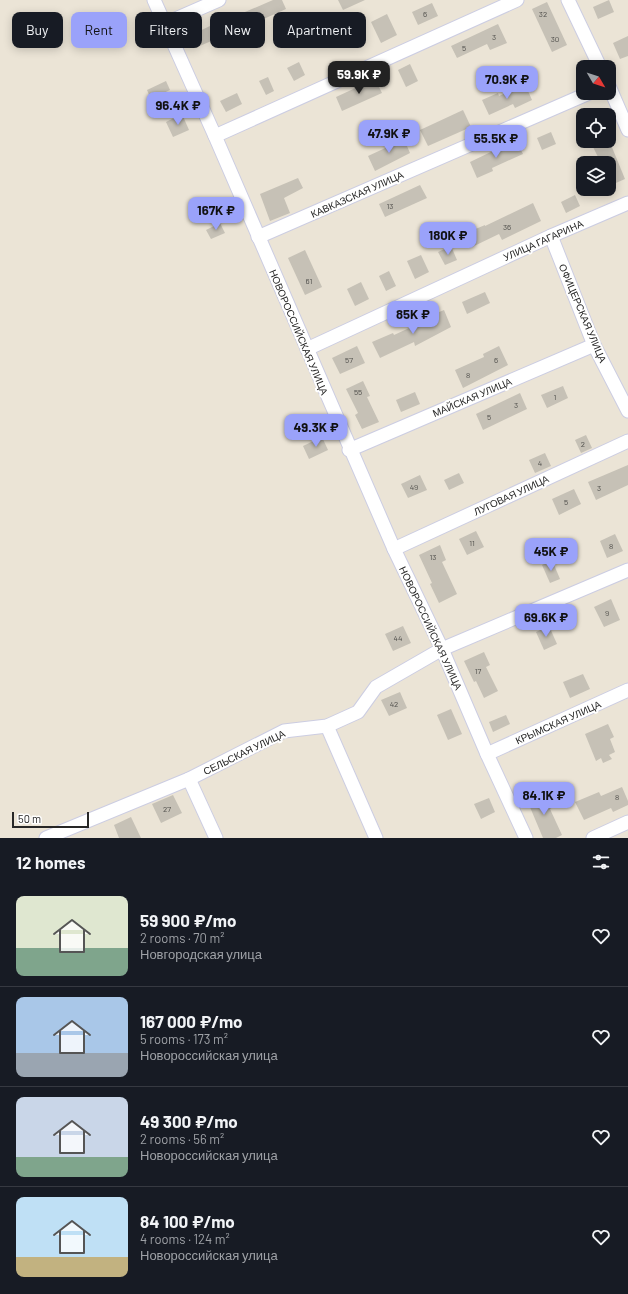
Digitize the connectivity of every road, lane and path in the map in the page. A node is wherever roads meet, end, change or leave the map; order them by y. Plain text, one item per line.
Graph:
1 (154, 0) edge
2 (219, 0) edge
3 (517, 0) edge
4 (568, 0) edge
5 (159, 12) edge
6 (192, 12) edge
7 (175, 48) edge
8 (597, 60) edge
9 (576, 99) edge
10 (615, 100) edge
11 (628, 130) edge
12 (215, 136) junction
13 (628, 203) edge
14 (550, 236) junction
15 (258, 237) junction
16 (594, 345) junction
17 (307, 349) junction
18 (628, 410) edge
19 (628, 441) edge
20 (349, 450) junction
21 (394, 549) junction
22 (628, 570) edge
23 (442, 649) junction
24 (628, 690) edge
25 (327, 726) junction
26 (487, 754) junction
27 (189, 779) junction
28 (628, 822) edge
29 (46, 838) edge
30 (216, 838) edge
31 (376, 838) edge
32 (526, 838) edge
33 (593, 838) edge

1 - 5 street, НОВОРОССИЙСКАЯ УЛИЦА
2 - 6 street
3 - 12 street
4 - 8 street
7 - 12 street, НОВОРОССИЙСКАЯ УЛИЦА
9 - 15 street, КАВКАЗСКАЯ УЛИЦА
10 - 11 street
12 - 15 street, НОВОРОССИЙСКАЯ УЛИЦА
13 - 14 street, УЛИЦА ГАГАРИНА
14 - 16 street, ОФИЦЕРСКАЯ УЛИЦА
14 - 17 street, УЛИЦА ГАГАРИНА
15 - 17 street, НОВОРОССИЙСКАЯ УЛИЦА
16 - 18 street, ОФИЦЕРСКАЯ УЛИЦА
16 - 20 street, МАЙСКАЯ УЛИЦА
17 - 20 street, НОВОРОССИЙСКАЯ УЛИЦА
19 - 21 street, ЛУГОВАЯ УЛИЦА
20 - 21 street, НОВОРОССИЙСКАЯ УЛИЦА
21 - 23 street, НОВОРОССИЙСКАЯ УЛИЦА
22 - 23 street, СЕЛЬСКАЯ УЛИЦА
23 - 25 street, СЕЛЬСКАЯ УЛИЦА
23 - 26 street, НОВОРОССИЙСКАЯ УЛИЦА
24 - 26 street, КРЫМСКАЯ УЛИЦА
25 - 27 street, СЕЛЬСКАЯ УЛИЦА
25 - 31 street
26 - 32 street, НОВОРОССИЙСКАЯ УЛИЦА
27 - 29 street, СЕЛЬСКАЯ УЛИЦА
27 - 30 street
28 - 33 street

